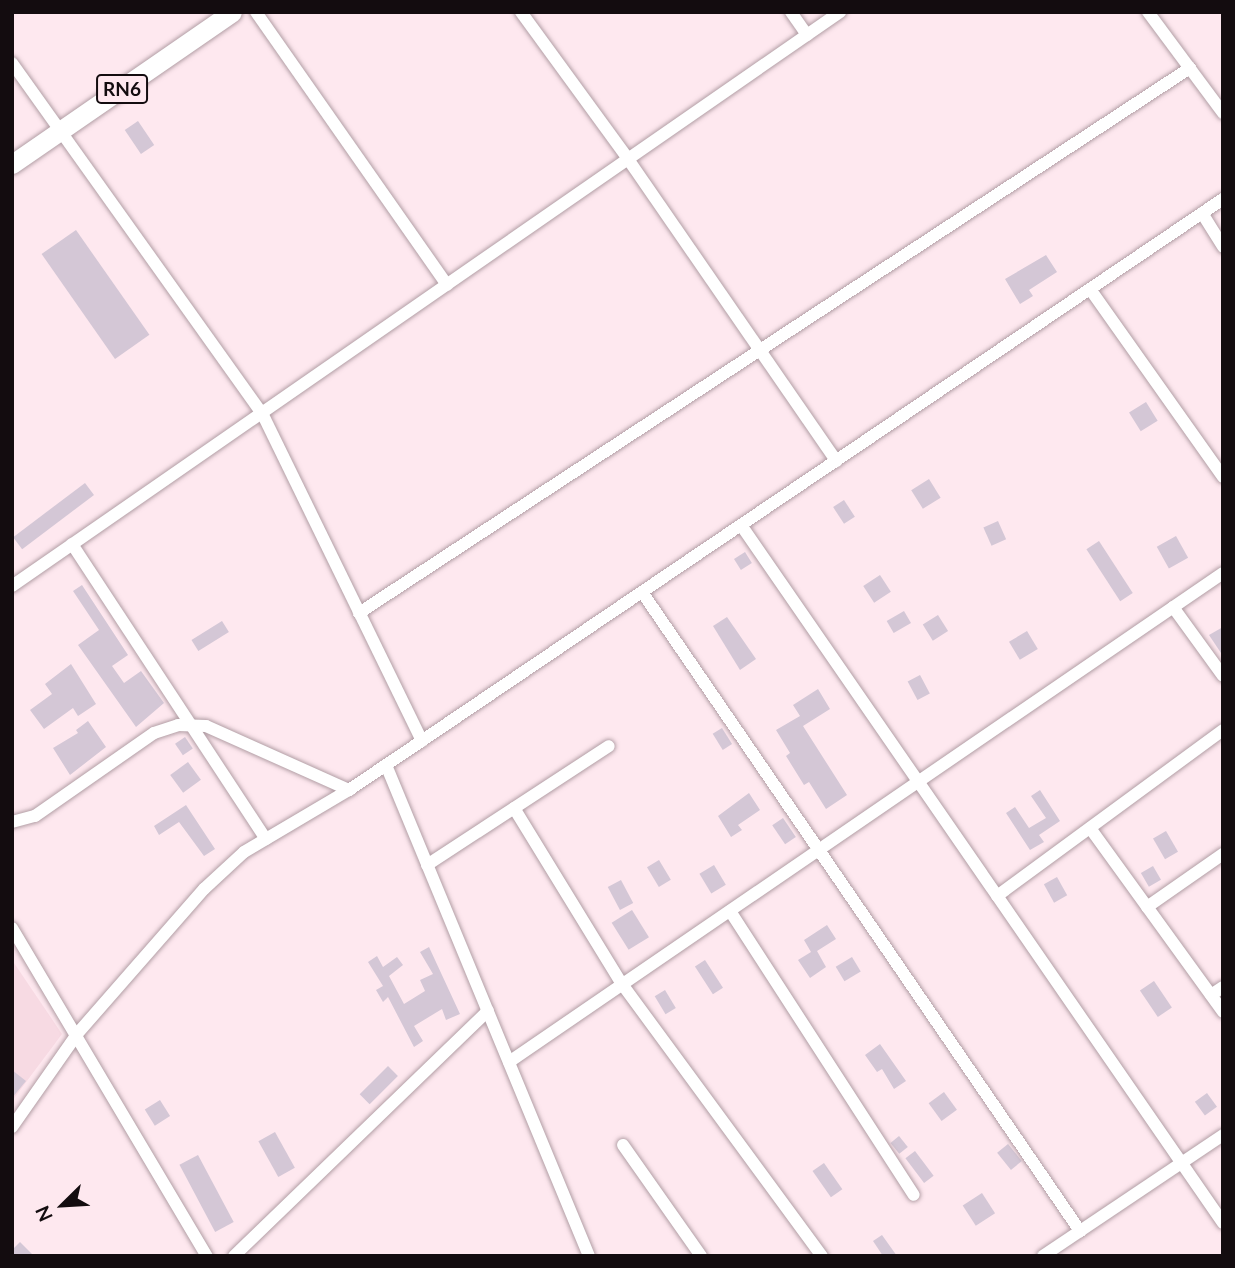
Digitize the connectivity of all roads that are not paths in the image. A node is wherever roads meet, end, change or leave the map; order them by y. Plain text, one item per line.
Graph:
1 (232, 12) edge
2 (256, 12) edge
3 (521, 12) edge
4 (791, 12) edge
5 (840, 12) edge
6 (1148, 12) edge
7 (807, 35) junction
8 (12, 63) edge
9 (1189, 68) junction
10 (1223, 113) edge
11 (61, 132) junction
12 (628, 159) junction
13 (12, 164) edge
14 (1223, 199) edge
15 (1202, 213) junction
16 (1223, 247) edge
17 (447, 285) junction
18 (1090, 289) junction
19 (760, 350) junction
20 (262, 413) junction
21 (836, 461) junction
22 (1223, 477) edge
23 (741, 526) junction
24 (72, 544) junction
25 (1223, 573) edge
26 (12, 586) edge
27 (642, 592) junction
28 (1173, 607) junction
29 (359, 613) junction
30 (1223, 676) edge
31 (194, 726) junction
32 (1223, 730) edge
33 (422, 741) junction
34 (609, 746) dead end
35 (386, 765) junction
36 (918, 782) junction
37 (349, 790) junction
38 (514, 808) junction
39 (13, 821) edge
40 (1090, 828) junction
41 (266, 838) junction
42 (818, 850) junction
43 (1223, 854) edge
44 (427, 865) junction
45 (997, 896) junction
46 (1147, 907) junction
47 (730, 911) junction
48 (12, 928) edge
49 (622, 984) junction
50 (1223, 987) edge
51 (1211, 995) junction
52 (488, 1011) junction
53 (1223, 1012) edge
54 (77, 1034) junction
55 (509, 1062) junction
56 (12, 1127) edge
57 (1223, 1135) edge
58 (623, 1145) dead end
59 (1181, 1163) junction
60 (914, 1195) dead end
61 (1223, 1223) edge
62 (1080, 1231) junction
63 (586, 1250) edge
64 (207, 1256) edge
65 (234, 1256) edge
66 (574, 1256) edge
67 (701, 1256) edge
68 (822, 1256) edge
69 (1043, 1256) edge

1 - 11 main road, RN6
2 - 17 street
3 - 12 street
4 - 7 street
5 - 7 street
6 - 9 street
7 - 12 street
8 - 11 street
9 - 10 street
9 - 19 street
11 - 13 main road, RN6
11 - 20 street
12 - 17 street
12 - 19 street
14 - 15 street
15 - 16 street
15 - 18 street
17 - 20 street
18 - 21 street
18 - 22 street
19 - 21 street
19 - 29 street
20 - 24 street
20 - 29 street
21 - 23 street
23 - 27 street
23 - 36 street
24 - 26 street
24 - 31 street
25 - 28 street
27 - 33 street
27 - 42 street
28 - 30 street
28 - 36 street
29 - 33 street
31 - 37 street
31 - 39 street
31 - 41 street
32 - 40 street
33 - 35 street
34 - 38 street
35 - 37 street
35 - 44 street
36 - 42 street
36 - 45 street
37 - 41 street
38 - 44 street
38 - 49 street
40 - 45 street
40 - 46 street
41 - 54 street
42 - 47 street
42 - 62 street
43 - 46 street
44 - 52 street
45 - 59 street
46 - 51 street
47 - 49 street
47 - 60 street
48 - 54 street
49 - 55 street
49 - 68 street
50 - 51 street
51 - 53 street
52 - 55 street
52 - 65 street
54 - 56 street
54 - 64 street
55 - 63 street
57 - 59 street
58 - 67 street
59 - 61 street
59 - 62 street
62 - 69 street
63 - 66 street

